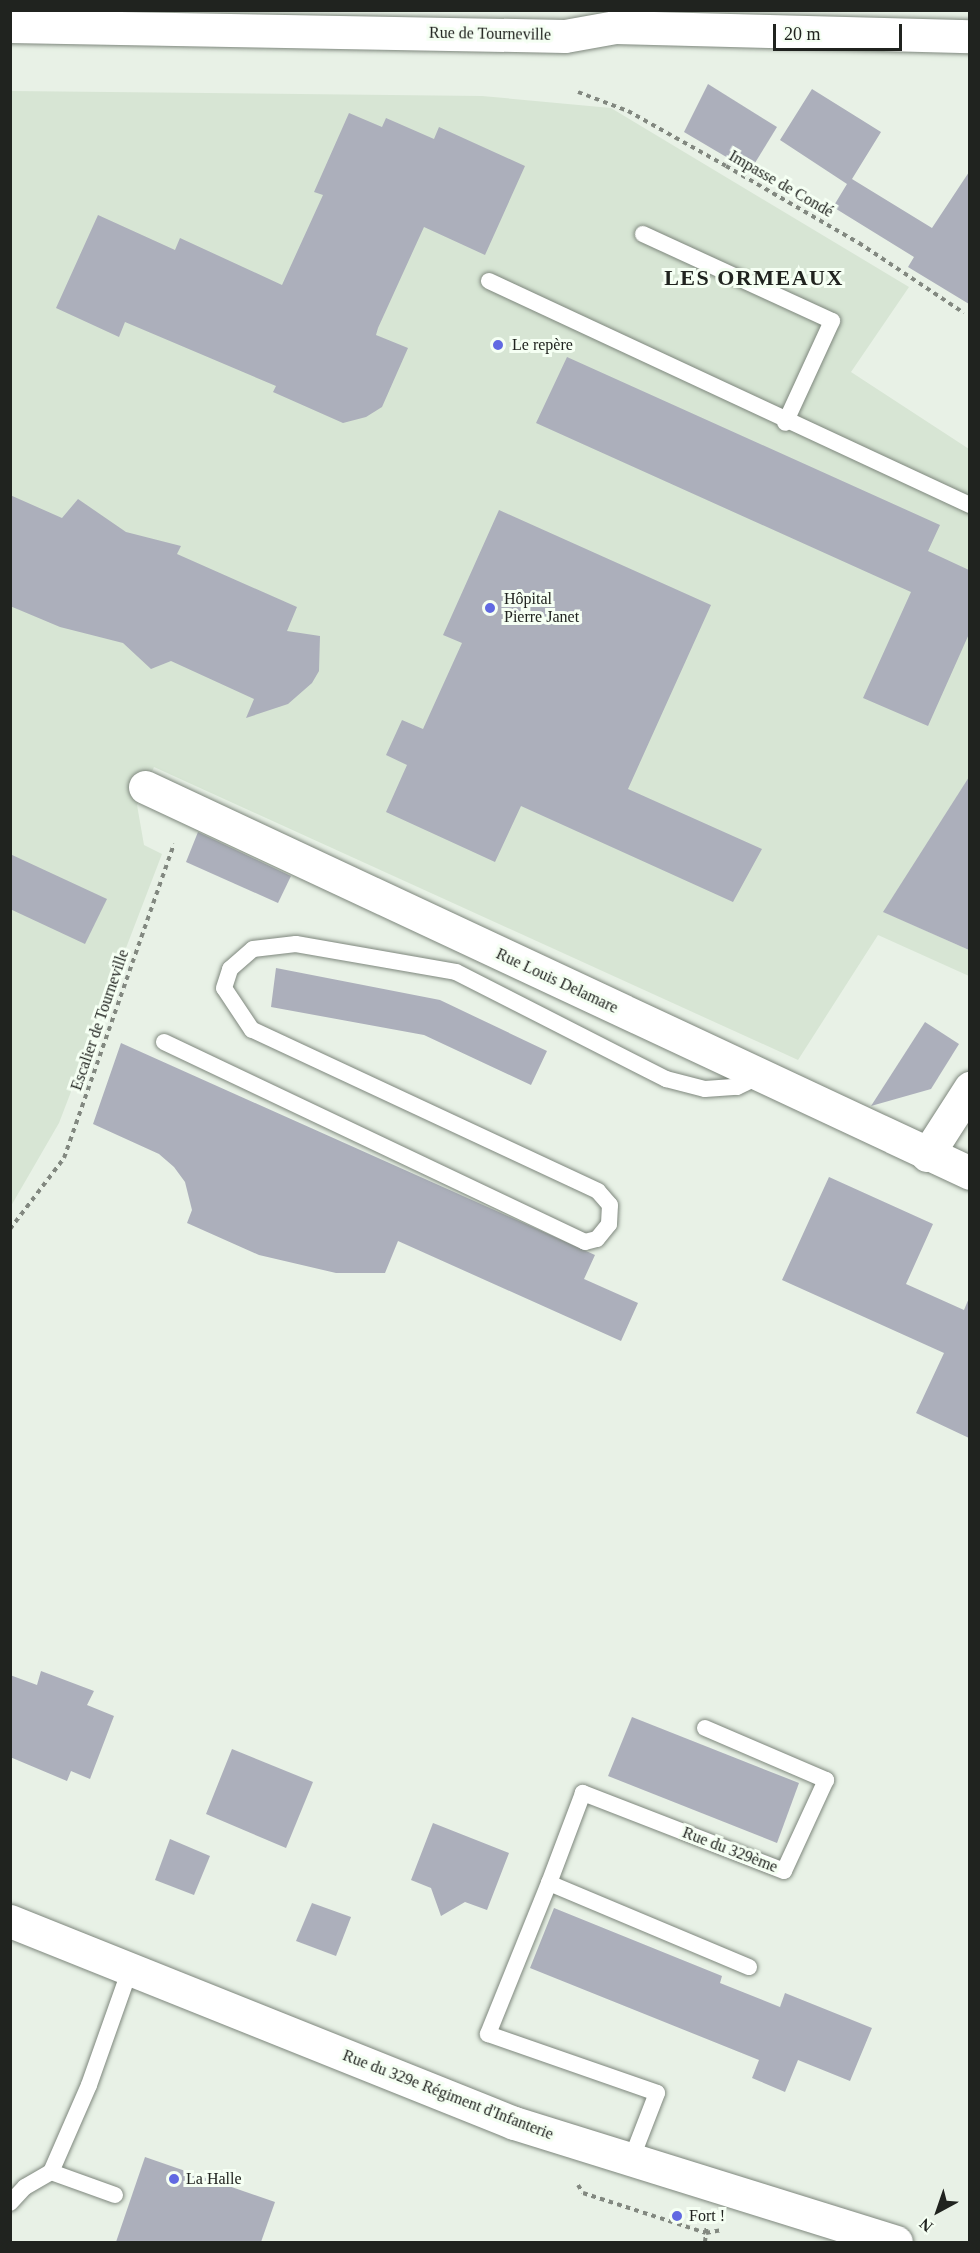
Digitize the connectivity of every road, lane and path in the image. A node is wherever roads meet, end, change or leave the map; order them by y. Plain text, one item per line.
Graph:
1 (620, 19) edge
2 (304, 20) edge
3 (10, 26) edge
4 (969, 36) edge
5 (578, 92) dead end
6 (643, 234) dead end
7 (489, 281) dead end
8 (964, 313) dead end
9 (785, 423) junction
10 (969, 505) edge
11 (145, 787) dead end
12 (188, 806) junction
13 (164, 1042) dead end
14 (760, 1076) junction
15 (969, 1088) edge
16 (927, 1155) junction
17 (969, 1173) edge
18 (10, 1229) edge
19 (705, 1728) dead end
20 (549, 1883) junction
21 (10, 1921) edge
22 (749, 1967) dead end
23 (130, 1969) junction
24 (631, 2160) junction
25 (51, 2172) junction
26 (115, 2195) dead end
27 (10, 2203) edge
28 (896, 2242) edge

1 - 2 street, Rue de Tourneville
1 - 4 street, Rue de Tourneville
2 - 3 street, Rue de Tourneville
5 - 8 path, Impasse de Condé
6 - 9 lane
7 - 9 lane
9 - 10 lane
11 - 12 street, Rue Louis Delamare
12 - 14 street, Rue Louis Delamare
12 - 18 path, Escalier de Tourneville
13 - 14 lane
14 - 16 street, Rue Louis Delamare
15 - 16 street
16 - 17 street, Rue Louis Delamare
19 - 20 lane, Rue du 329ème
20 - 22 lane
20 - 24 lane, Rue du 329ème
21 - 23 street, Rue du 329e Régiment d'Infanterie
23 - 24 street, Rue du 329e Régiment d'Infanterie
23 - 25 lane
24 - 28 street, Rue du 329e Régiment d'Infanterie
25 - 26 lane
25 - 27 lane

